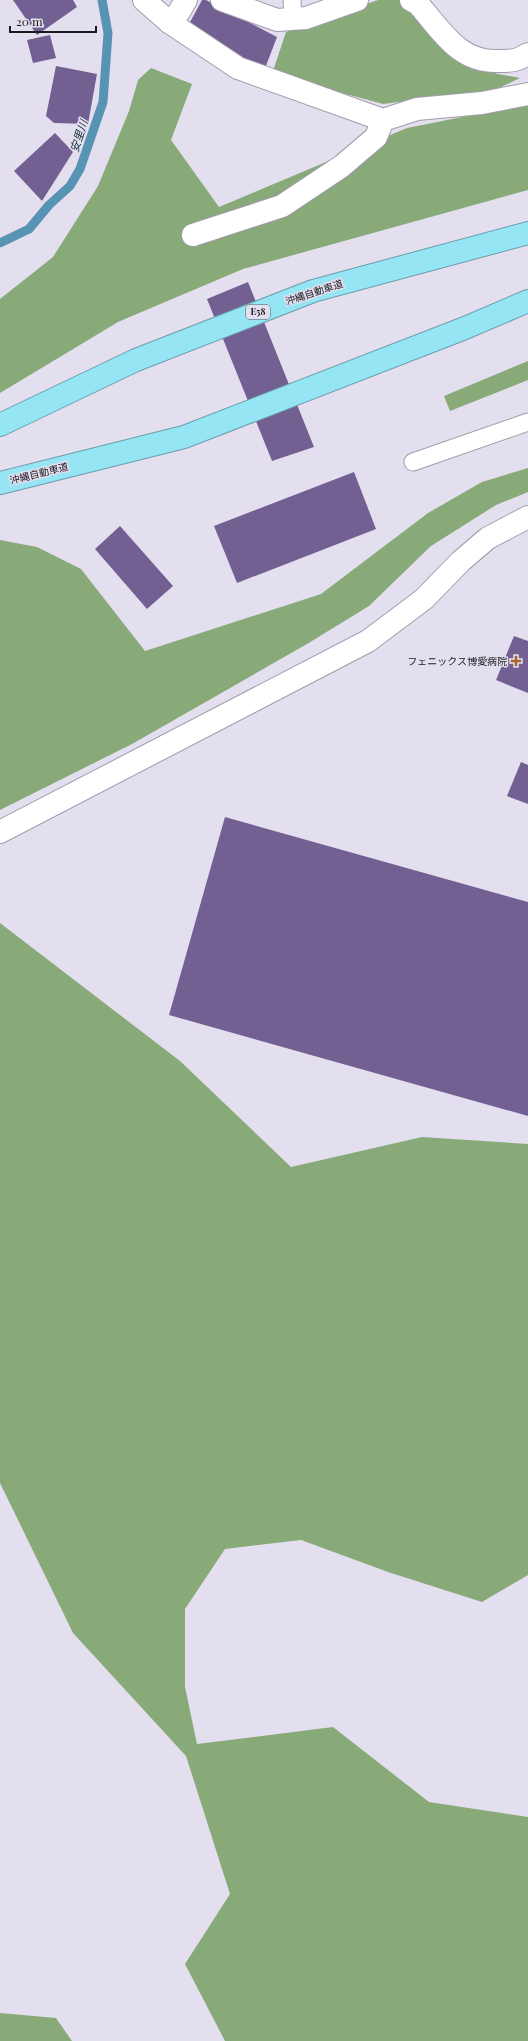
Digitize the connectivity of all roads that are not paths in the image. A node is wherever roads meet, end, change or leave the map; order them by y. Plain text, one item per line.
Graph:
1 (144, 0) edge
2 (186, 0) edge
3 (222, 0) edge
4 (357, 0) edge
5 (411, 0) edge
6 (293, 10) edge
7 (169, 22) junction
8 (528, 54) edge
9 (528, 94) edge
10 (383, 120) junction
11 (528, 233) edge
12 (193, 235) dead end
13 (528, 301) edge
14 (528, 422) edge
15 (0, 425) edge
16 (413, 462) dead end
17 (0, 483) edge
18 (528, 517) edge
19 (0, 832) edge

1 - 7 street
2 - 7 street
3 - 6 street
4 - 6 street
5 - 8 street
7 - 10 street
9 - 10 street
10 - 12 street
11 - 15 highway, 沖縄自動車道 / E58
13 - 17 highway, 沖縄自動車道
14 - 16 lane
18 - 19 street

